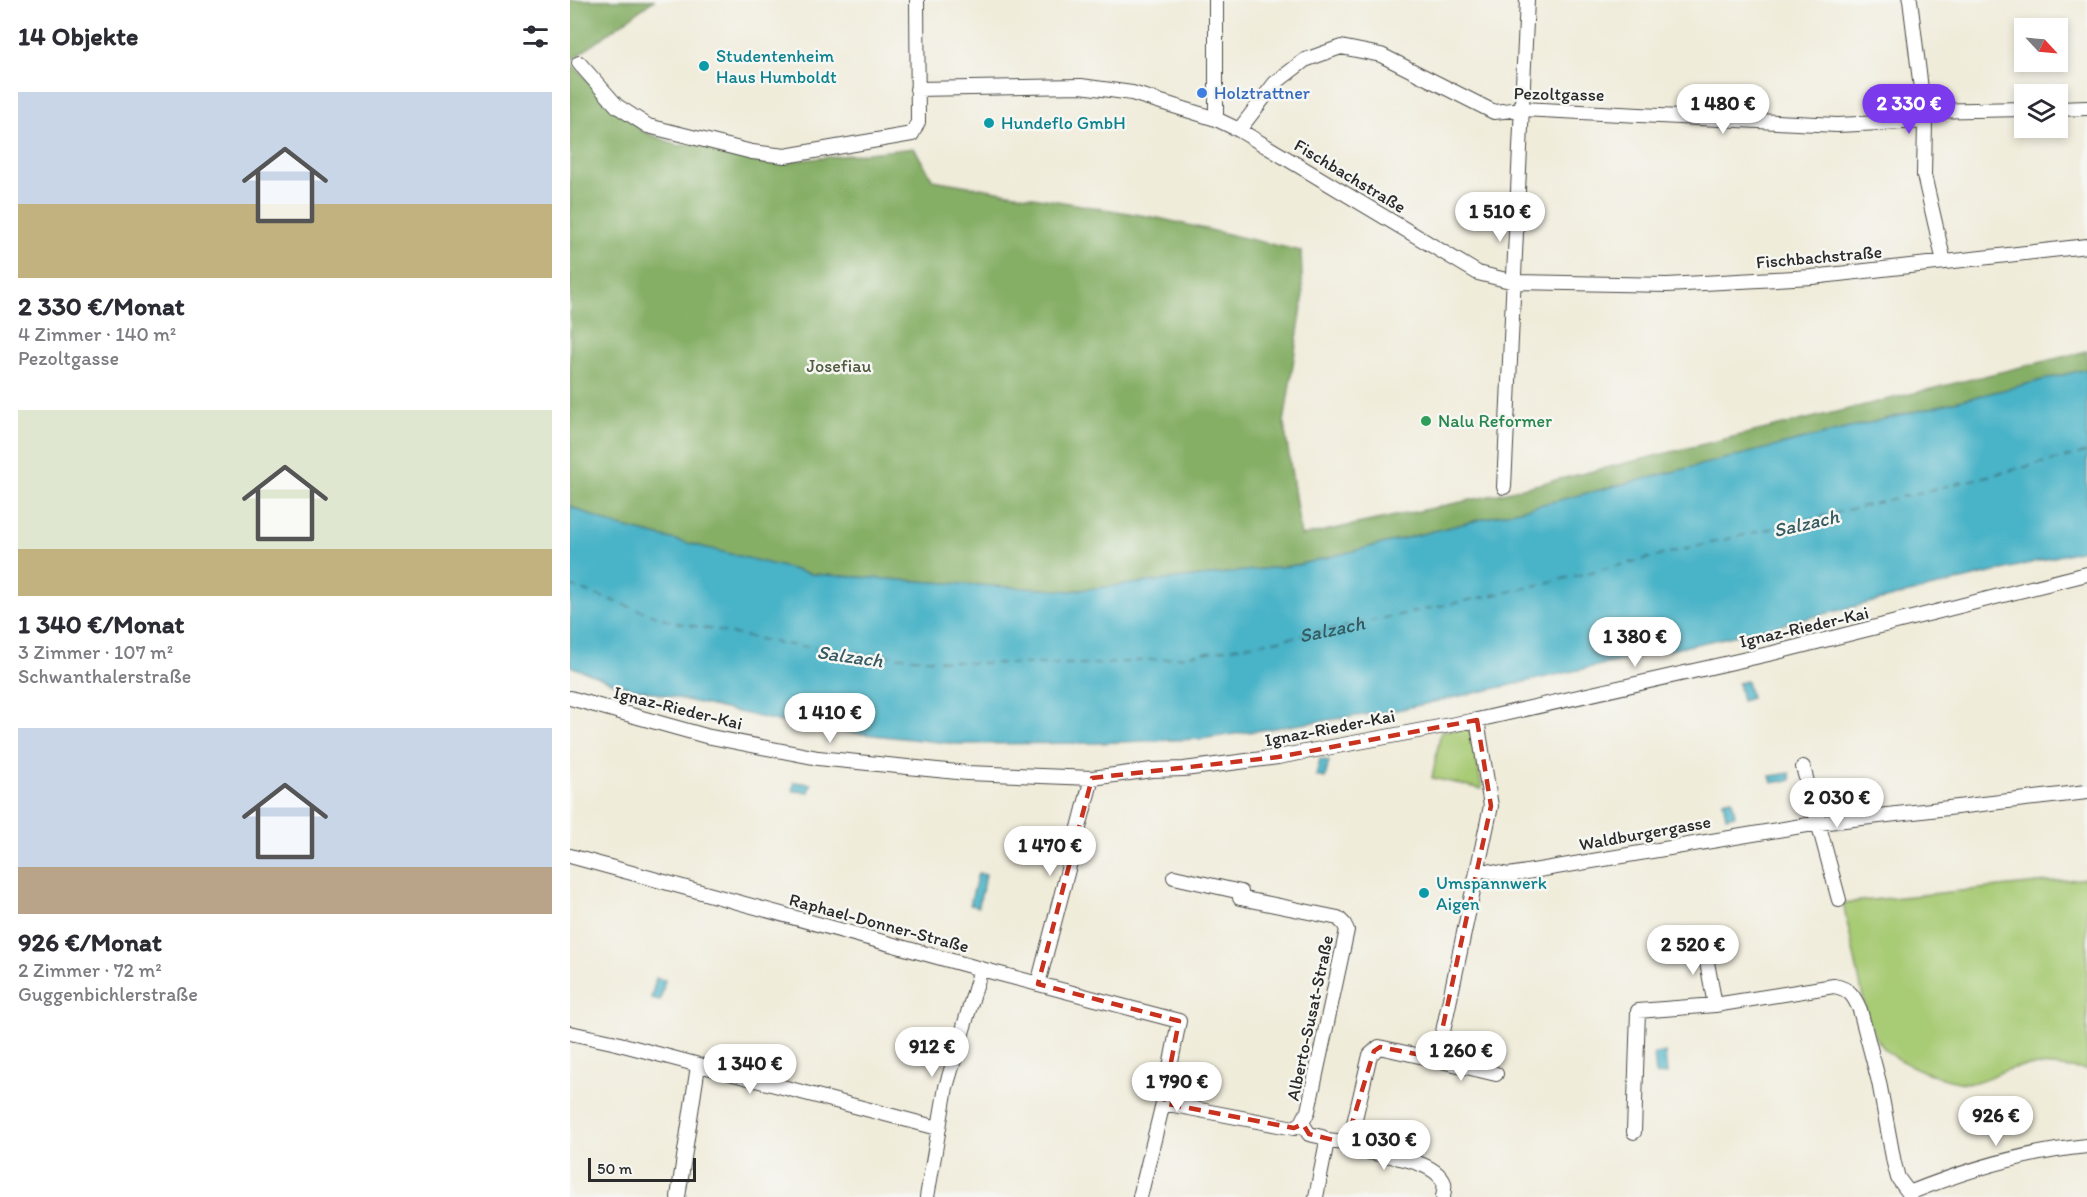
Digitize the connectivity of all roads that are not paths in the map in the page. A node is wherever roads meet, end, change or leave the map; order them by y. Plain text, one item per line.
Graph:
1 (917, 0) edge
2 (1216, 0) edge
3 (1527, 0) edge
4 (1910, 0) edge
5 (579, 63) dead end
6 (917, 88) junction
7 (2087, 108) edge
8 (2068, 109) edge
9 (1522, 110) junction
10 (2014, 110) edge
11 (1924, 116) junction
12 (1216, 119) junction
13 (1239, 130) junction
14 (2087, 246) edge
15 (1944, 262) junction
16 (1514, 282) junction
17 (1504, 487) dead end
18 (2087, 574) edge
19 (570, 698) edge
20 (1477, 720) junction
21 (1803, 767) dead end
22 (1092, 778) junction
23 (2087, 792) edge
24 (1819, 822) junction
25 (570, 856) edge
26 (1478, 869) junction
27 (1174, 877) dead end
28 (1839, 900) dead end
29 (1703, 941) dead end
30 (981, 969) junction
31 (1038, 984) junction
32 (1715, 1005) junction
33 (570, 1033) edge
34 (1433, 1059) junction
35 (698, 1066) junction
36 (1496, 1074) dead end
37 (1163, 1103) junction
38 (1302, 1123) junction
39 (938, 1128) junction
40 (1634, 1132) dead end
41 (1328, 1141) junction
42 (1346, 1143) junction
43 (2087, 1146) edge
44 (1907, 1195) edge
45 (678, 1197) edge
46 (927, 1197) edge
47 (1140, 1197) edge
48 (1316, 1197) edge
49 (1443, 1197) edge

1 - 6 street
2 - 12 street
3 - 9 street
4 - 11 street
5 - 6 street
6 - 12 street, Fischbachstraße
7 - 8 street
9 - 11 street, Pezoltgasse
9 - 13 street, Pezoltgasse
9 - 16 street
10 - 11 street, Pezoltgasse
11 - 15 street
12 - 13 street, Fischbachstraße
13 - 16 street, Fischbachstraße
14 - 15 street, Fischbachstraße
15 - 16 street, Fischbachstraße
16 - 17 street
18 - 20 street, Ignaz-Rieder-Kai
19 - 22 street, Ignaz-Rieder-Kai
20 - 22 street, Ignaz-Rieder-Kai
20 - 26 street
21 - 24 street
22 - 31 street
23 - 24 street, Waldburgergasse
24 - 26 street, Waldburgergasse
24 - 28 street
25 - 30 street, Raphael-Donner-Straße
26 - 34 street
27 - 38 street, Alberto-Susat-Straße
29 - 32 street
30 - 31 street, Raphael-Donner-Straße
30 - 39 street
31 - 37 street, Raphael-Donner-Straße
32 - 40 street
32 - 44 street
33 - 35 street
34 - 36 street
34 - 42 street
35 - 39 street
35 - 45 street
37 - 38 street, Alberto-Susat-Straße
37 - 47 street
38 - 41 street
39 - 46 street
41 - 42 street
41 - 48 street
42 - 49 street
43 - 44 street

